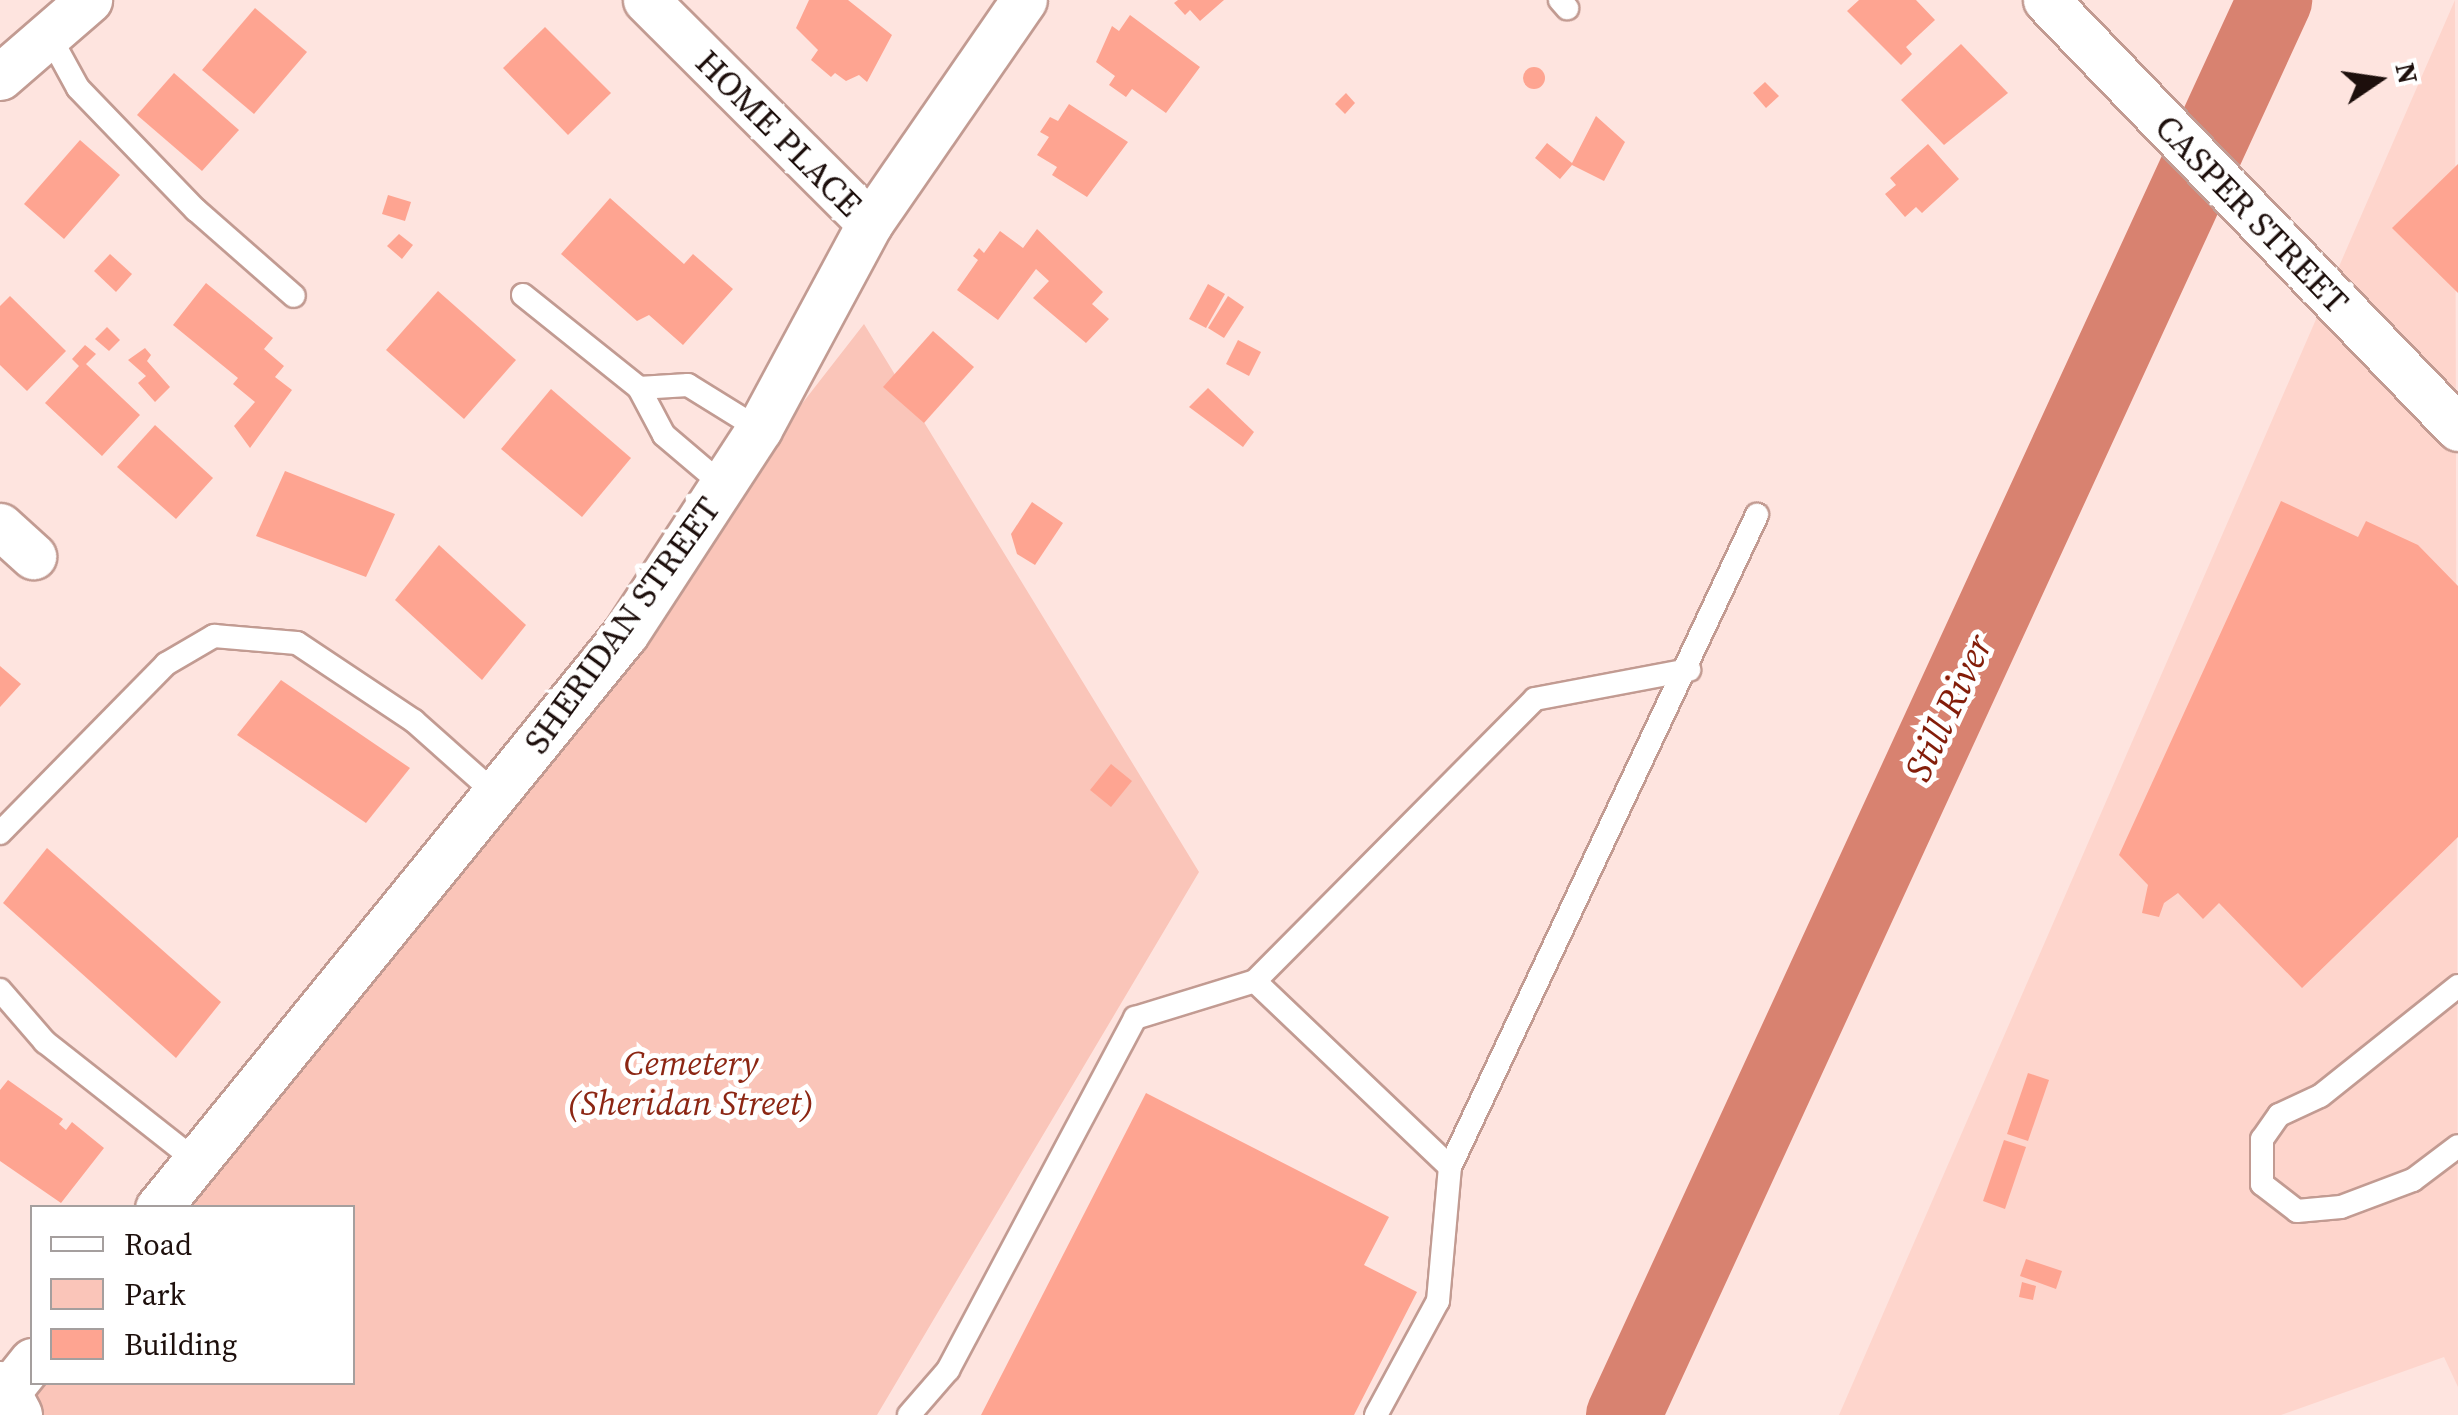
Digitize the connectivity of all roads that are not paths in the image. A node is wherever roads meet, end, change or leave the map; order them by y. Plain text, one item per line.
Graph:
1 (89, 0) edge
2 (646, 0) edge
3 (1024, 0) edge
4 (2046, 0) edge
5 (49, 35) junction
6 (0, 77) edge
7 (870, 223) junction
8 (294, 296) dead end
9 (523, 296) dead end
10 (639, 388) junction
11 (2458, 428) edge
12 (759, 429) junction
13 (724, 486) junction
14 (1757, 515) dead end
15 (1690, 670) junction
16 (496, 794) junction
17 (0, 832) edge
18 (1255, 981) junction
19 (2458, 986) edge
20 (0, 990) edge
21 (2458, 1146) edge
22 (196, 1161) junction
23 (1450, 1167) junction
24 (160, 1205) edge
25 (909, 1415) edge
26 (1376, 1415) edge

1 - 5 street
2 - 7 street, HOME PLACE
3 - 7 street, SHERIDAN STREET
4 - 11 street, CASPER STREET
5 - 6 street
5 - 8 lane
7 - 12 street, SHERIDAN STREET
9 - 10 lane
10 - 12 lane
10 - 13 lane
12 - 13 street, SHERIDAN STREET
13 - 16 street, SHERIDAN STREET
14 - 15 lane
15 - 18 lane
15 - 23 lane
16 - 17 lane
16 - 22 street, SHERIDAN STREET
18 - 23 lane
18 - 25 lane
19 - 21 lane
20 - 22 lane
22 - 24 street, SHERIDAN STREET
23 - 26 lane

